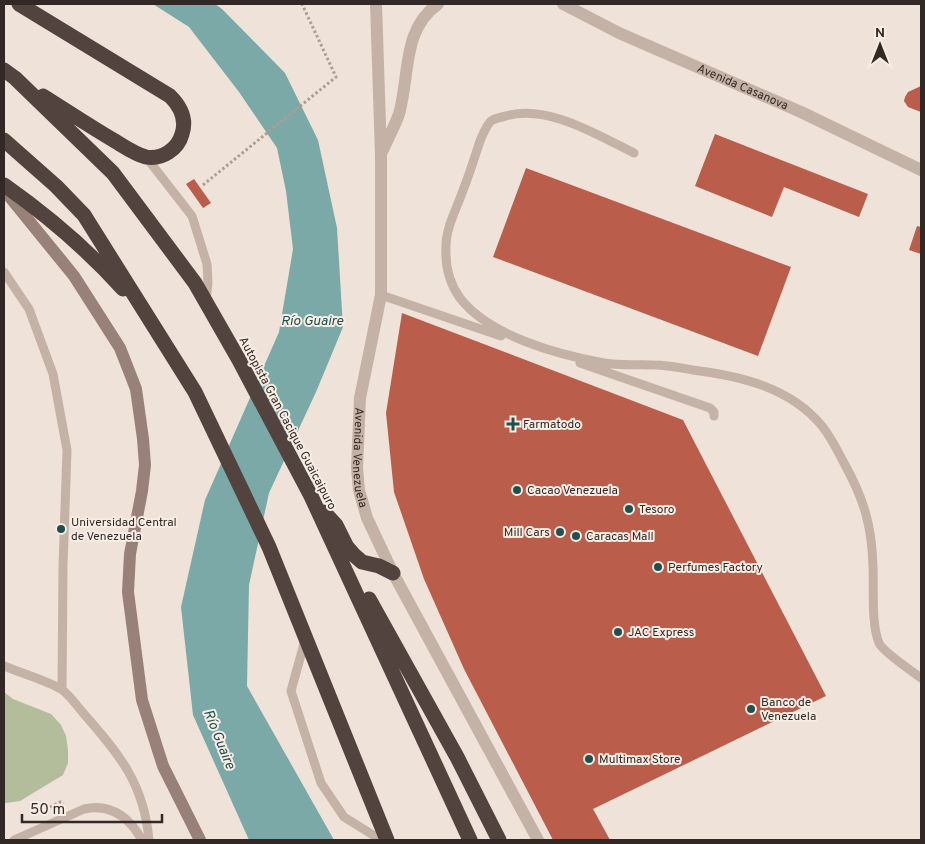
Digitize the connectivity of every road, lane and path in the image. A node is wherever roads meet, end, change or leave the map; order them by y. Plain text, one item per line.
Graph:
1 (19, 4) edge
2 (302, 4) edge
3 (376, 4) edge
4 (438, 4) edge
5 (563, 4) edge
6 (9, 74) edge
7 (4, 140) edge
8 (634, 153) dead end
9 (381, 155) junction
10 (146, 156) junction
11 (921, 170) edge
12 (4, 185) edge
13 (203, 185) dead end
14 (4, 190) edge
15 (4, 272) edge
16 (381, 295) junction
17 (206, 303) junction
18 (148, 316) junction
19 (714, 416) dead end
20 (310, 494) junction
21 (393, 573) junction
22 (305, 637) junction
23 (4, 666) edge
24 (921, 678) edge
25 (62, 689) junction
26 (14, 840) edge
27 (142, 840) edge
28 (149, 840) edge
29 (200, 840) edge
30 (381, 840) edge
31 (387, 840) edge
32 (470, 840) edge
33 (499, 840) edge
34 (538, 840) edge

1 - 10 highway
2 - 13 path
3 - 9 street, Avenida Venezuela
4 - 9 street
5 - 11 street, Avenida Casanova
6 - 10 highway
6 - 17 highway, Autopista Gran Cacique Guaicaipuro
7 - 18 highway
8 - 24 lane
9 - 16 street, Avenida Venezuela
10 - 17 lane
12 - 18 highway
14 - 29 main road
15 - 25 lane
16 - 19 lane
16 - 21 street, Avenida Venezuela
17 - 20 highway, Autopista Gran Cacique Guaicaipuro
18 - 22 highway
20 - 21 highway
20 - 32 highway, Autopista Gran Cacique Guaicaipuro
20 - 33 highway
21 - 34 street, Avenida Venezuela
22 - 30 lane
22 - 31 highway
23 - 25 lane
25 - 28 lane
26 - 27 lane

